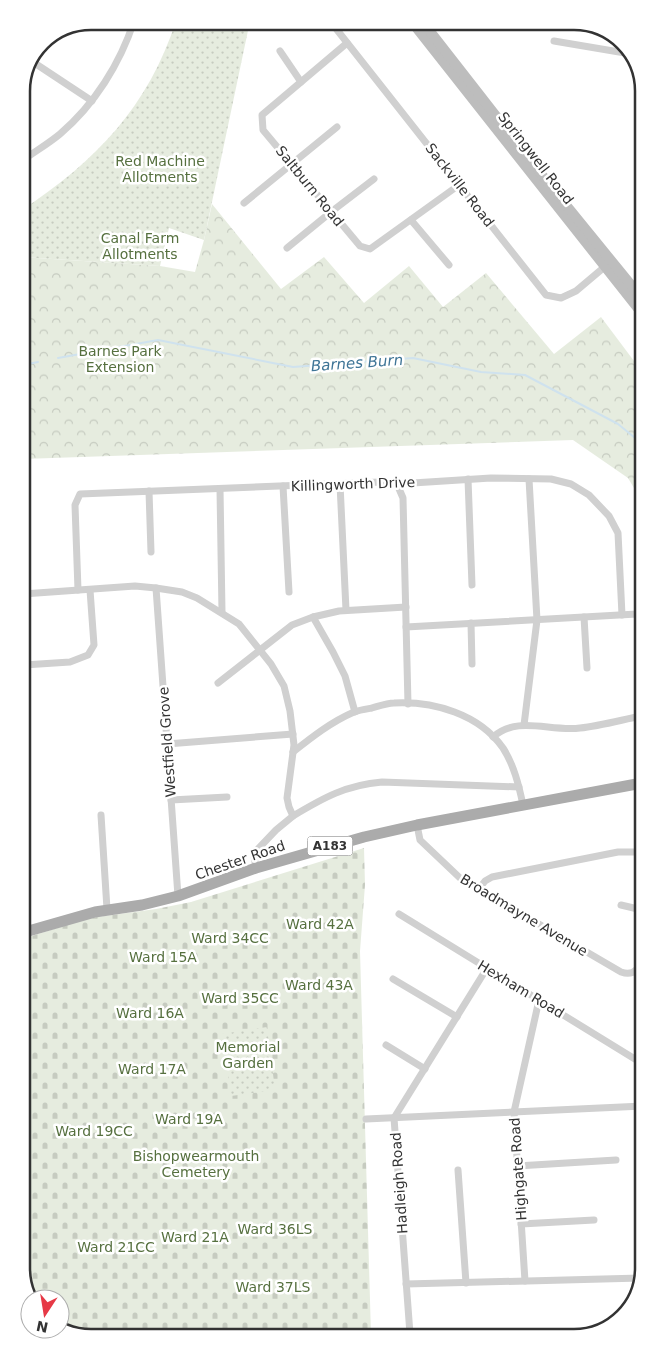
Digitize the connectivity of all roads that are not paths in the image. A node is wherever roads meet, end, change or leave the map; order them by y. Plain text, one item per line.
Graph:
1 (130, 30) edge
2 (337, 30) edge
3 (418, 30) edge
4 (429, 30) edge
5 (554, 41) dead end
6 (348, 43) junction
7 (280, 51) dead end
8 (621, 52) edge
9 (36, 64) edge
10 (301, 82) junction
11 (92, 101) junction
12 (338, 127) dead end
13 (30, 155) edge
14 (292, 164) junction
15 (374, 179) dead end
16 (459, 185) junction
17 (244, 203) dead end
18 (331, 212) junction
19 (411, 220) junction
20 (287, 248) dead end
21 (608, 264) junction
22 (449, 265) dead end
23 (635, 291) edge
24 (635, 304) edge
25 (468, 479) junction
26 (529, 479) junction
27 (340, 484) junction
28 (397, 484) junction
29 (283, 486) junction
30 (220, 489) junction
31 (149, 492) junction
32 (151, 552) dead end
33 (472, 585) dead end
34 (156, 588) junction
35 (78, 590) junction
36 (90, 590) junction
37 (290, 592) dead end
38 (30, 594) edge
39 (406, 607) junction
40 (346, 610) junction
41 (222, 612) junction
42 (635, 614) edge
43 (622, 615) junction
44 (312, 617) junction
45 (584, 617) junction
46 (537, 620) junction
47 (471, 623) junction
48 (406, 627) junction
49 (261, 650) junction
50 (472, 664) dead end
51 (30, 665) edge
52 (587, 668) dead end
53 (218, 683) dead end
54 (408, 704) junction
55 (354, 712) junction
56 (635, 717) edge
57 (524, 725) junction
58 (293, 734) junction
59 (493, 737) junction
60 (167, 744) junction
61 (293, 752) junction
62 (635, 784) edge
63 (519, 787) junction
64 (227, 797) dead end
65 (171, 800) junction
66 (523, 805) junction
67 (101, 816) dead end
68 (293, 816) junction
69 (417, 825) junction
70 (635, 852) edge
71 (256, 868) junction
72 (479, 889) junction
73 (178, 896) junction
74 (621, 905) dead end
75 (635, 908) edge
76 (107, 909) junction
77 (398, 914) dead end
78 (30, 930) edge
79 (486, 968) junction
80 (635, 971) edge
81 (393, 978) dead end
82 (539, 1000) junction
83 (457, 1017) junction
84 (386, 1044) dead end
85 (635, 1059) edge
86 (425, 1068) junction
87 (635, 1106) edge
88 (514, 1112) junction
89 (394, 1118) junction
90 (366, 1119) dead end
91 (616, 1160) dead end
92 (517, 1166) junction
93 (458, 1170) dead end
94 (594, 1220) dead end
95 (521, 1224) junction
96 (634, 1278) edge
97 (525, 1281) junction
98 (466, 1283) junction
99 (406, 1284) junction
100 (410, 1329) edge

1 - 11 street
2 - 6 street, Sackville Road
3 - 21 main road, Springwell Road
4 - 21 main road, Springwell Road
5 - 8 street
6 - 10 street, Saltburn Road
6 - 16 street, Sackville Road
7 - 10 street
9 - 11 street
10 - 14 street, Saltburn Road
11 - 13 street
12 - 14 street
14 - 17 street
14 - 18 street, Saltburn Road
15 - 18 street
16 - 19 street, Saltburn Road
16 - 21 street, Sackville Road
18 - 19 street, Saltburn Road
18 - 20 street
19 - 22 street
21 - 23 main road, Springwell Road
21 - 24 main road, Springwell Road
25 - 26 street, Killingworth Drive
25 - 28 street, Killingworth Drive
25 - 33 street
26 - 43 street, Killingworth Drive
26 - 46 street
27 - 28 street, Killingworth Drive
27 - 29 street, Killingworth Drive
27 - 40 street
28 - 39 street
29 - 30 street, Killingworth Drive
29 - 37 street
30 - 31 street, Killingworth Drive
30 - 41 street
31 - 32 street
31 - 35 street, Killingworth Drive
34 - 36 street
34 - 41 street
34 - 60 street, Westfield Grove
35 - 36 street
35 - 38 street
36 - 51 street
39 - 40 street
39 - 48 street
40 - 44 street
41 - 49 street
42 - 43 street
43 - 45 street
44 - 49 street
44 - 55 street
45 - 46 street
45 - 52 street
46 - 47 street
46 - 57 street
47 - 48 street
47 - 50 street
48 - 54 street
49 - 53 street
49 - 58 street
54 - 55 street
54 - 59 street
55 - 61 street
56 - 57 street
57 - 59 street
58 - 60 street
58 - 61 street
59 - 63 street
60 - 65 street, Westfield Grove
61 - 68 street
62 - 66 main road, Chester Road / A183
63 - 66 street
63 - 68 street
64 - 65 street
65 - 73 street, Westfield Grove
66 - 69 main road, Chester Road / A183
67 - 76 street
68 - 71 street
69 - 71 main road, Chester Road / A183
69 - 72 street, Broadmayne Avenue
70 - 72 street
71 - 73 main road, Chester Road / A183
72 - 80 street, Broadmayne Avenue
73 - 76 main road, Chester Road / A183
74 - 75 street
76 - 78 main road, Chester Road / A183
77 - 79 street, Hexham Road
79 - 82 street, Hexham Road
79 - 83 street, Hadleigh Road
81 - 83 street
82 - 85 street, Hexham Road
82 - 88 street, Highgate Road
83 - 86 street, Hadleigh Road
84 - 86 street
86 - 89 street, Hadleigh Road
87 - 88 street
88 - 89 street
88 - 92 street, Highgate Road
89 - 90 street
89 - 99 street, Hadleigh Road
91 - 92 street
92 - 95 street, Highgate Road
93 - 98 street
94 - 95 street
95 - 97 street, Highgate Road
96 - 97 street
97 - 98 street
98 - 99 street
99 - 100 street, Hadleigh Road

